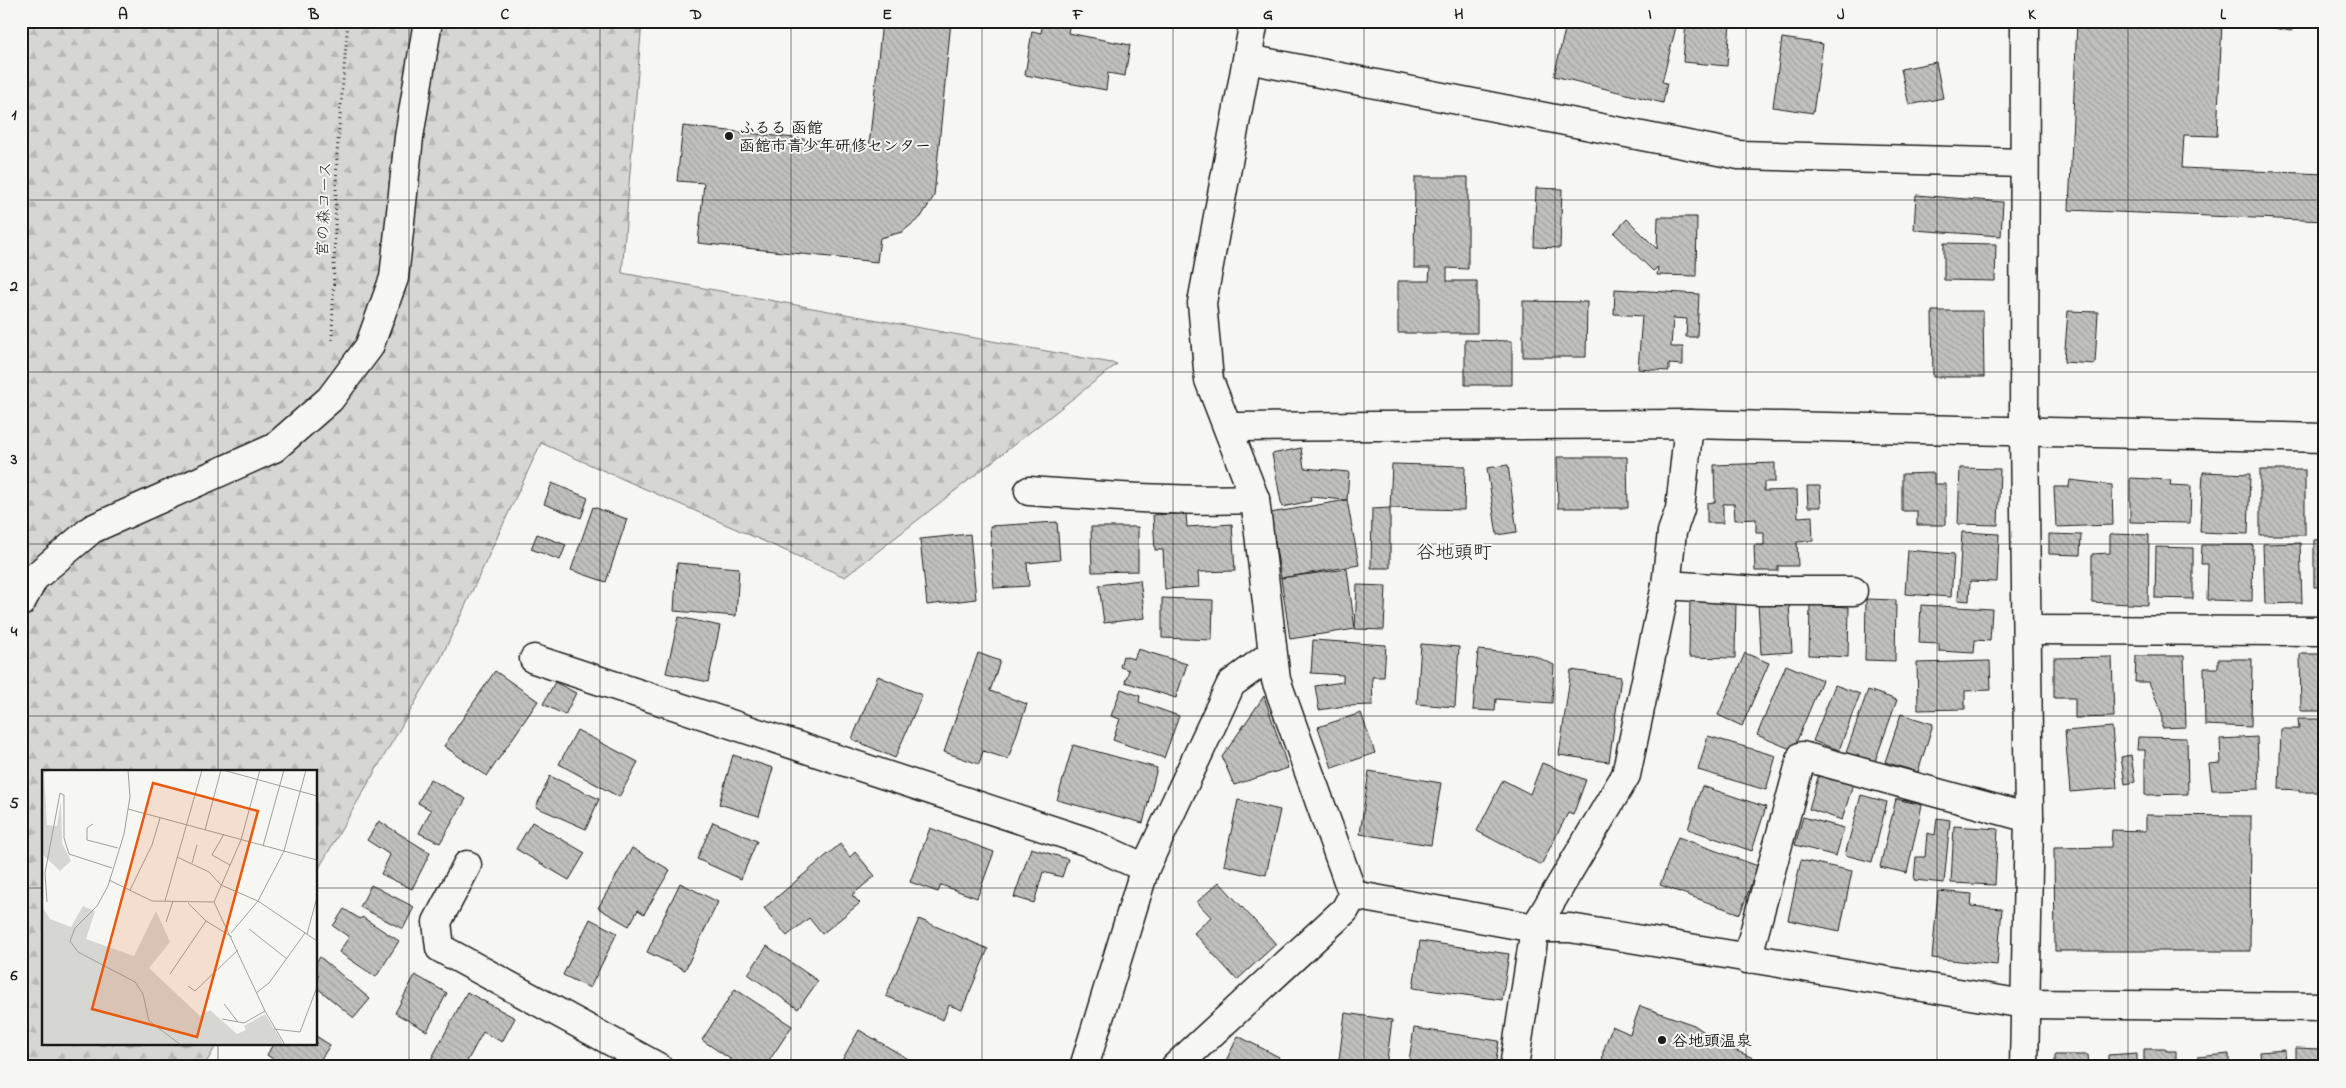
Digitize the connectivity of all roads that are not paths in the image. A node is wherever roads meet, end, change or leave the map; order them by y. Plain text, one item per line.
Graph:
1 (428, 21) edge
2 (1254, 21) edge
3 (2025, 21) edge
4 (1248, 59) junction
5 (2024, 163) junction
6 (1689, 424) junction
7 (1228, 427) junction
8 (2024, 432) junction
9 (2325, 438) edge
10 (1029, 490) dead end
11 (1255, 499) junction
12 (1666, 585) junction
13 (1853, 590) dead end
14 (21, 602) edge
15 (2027, 630) junction
16 (2325, 631) edge
17 (1272, 654) junction
18 (534, 659) dead end
19 (2029, 818) junction
20 (467, 865) dead end
21 (1145, 868) junction
22 (1353, 895) junction
23 (1535, 928) junction
24 (1747, 959) junction
25 (2024, 1004) junction
26 (2325, 1007) edge
27 (658, 1067) edge
28 (1084, 1067) edge
29 (1175, 1067) edge
30 (1514, 1067) edge
31 (2024, 1067) edge

1 - 14 street
2 - 4 street
3 - 5 street
4 - 5 street
4 - 7 street
5 - 8 street
6 - 7 street
6 - 8 street
6 - 12 street
7 - 11 street
8 - 9 street
8 - 15 street
10 - 11 street
11 - 17 street
12 - 13 street
12 - 23 street
15 - 16 street
15 - 19 street
17 - 21 street
17 - 22 street
18 - 21 street
19 - 24 street
19 - 25 street
20 - 27 street
21 - 28 street
22 - 23 street
22 - 29 street
23 - 24 street
23 - 30 street
24 - 25 street
25 - 26 street
25 - 31 street

